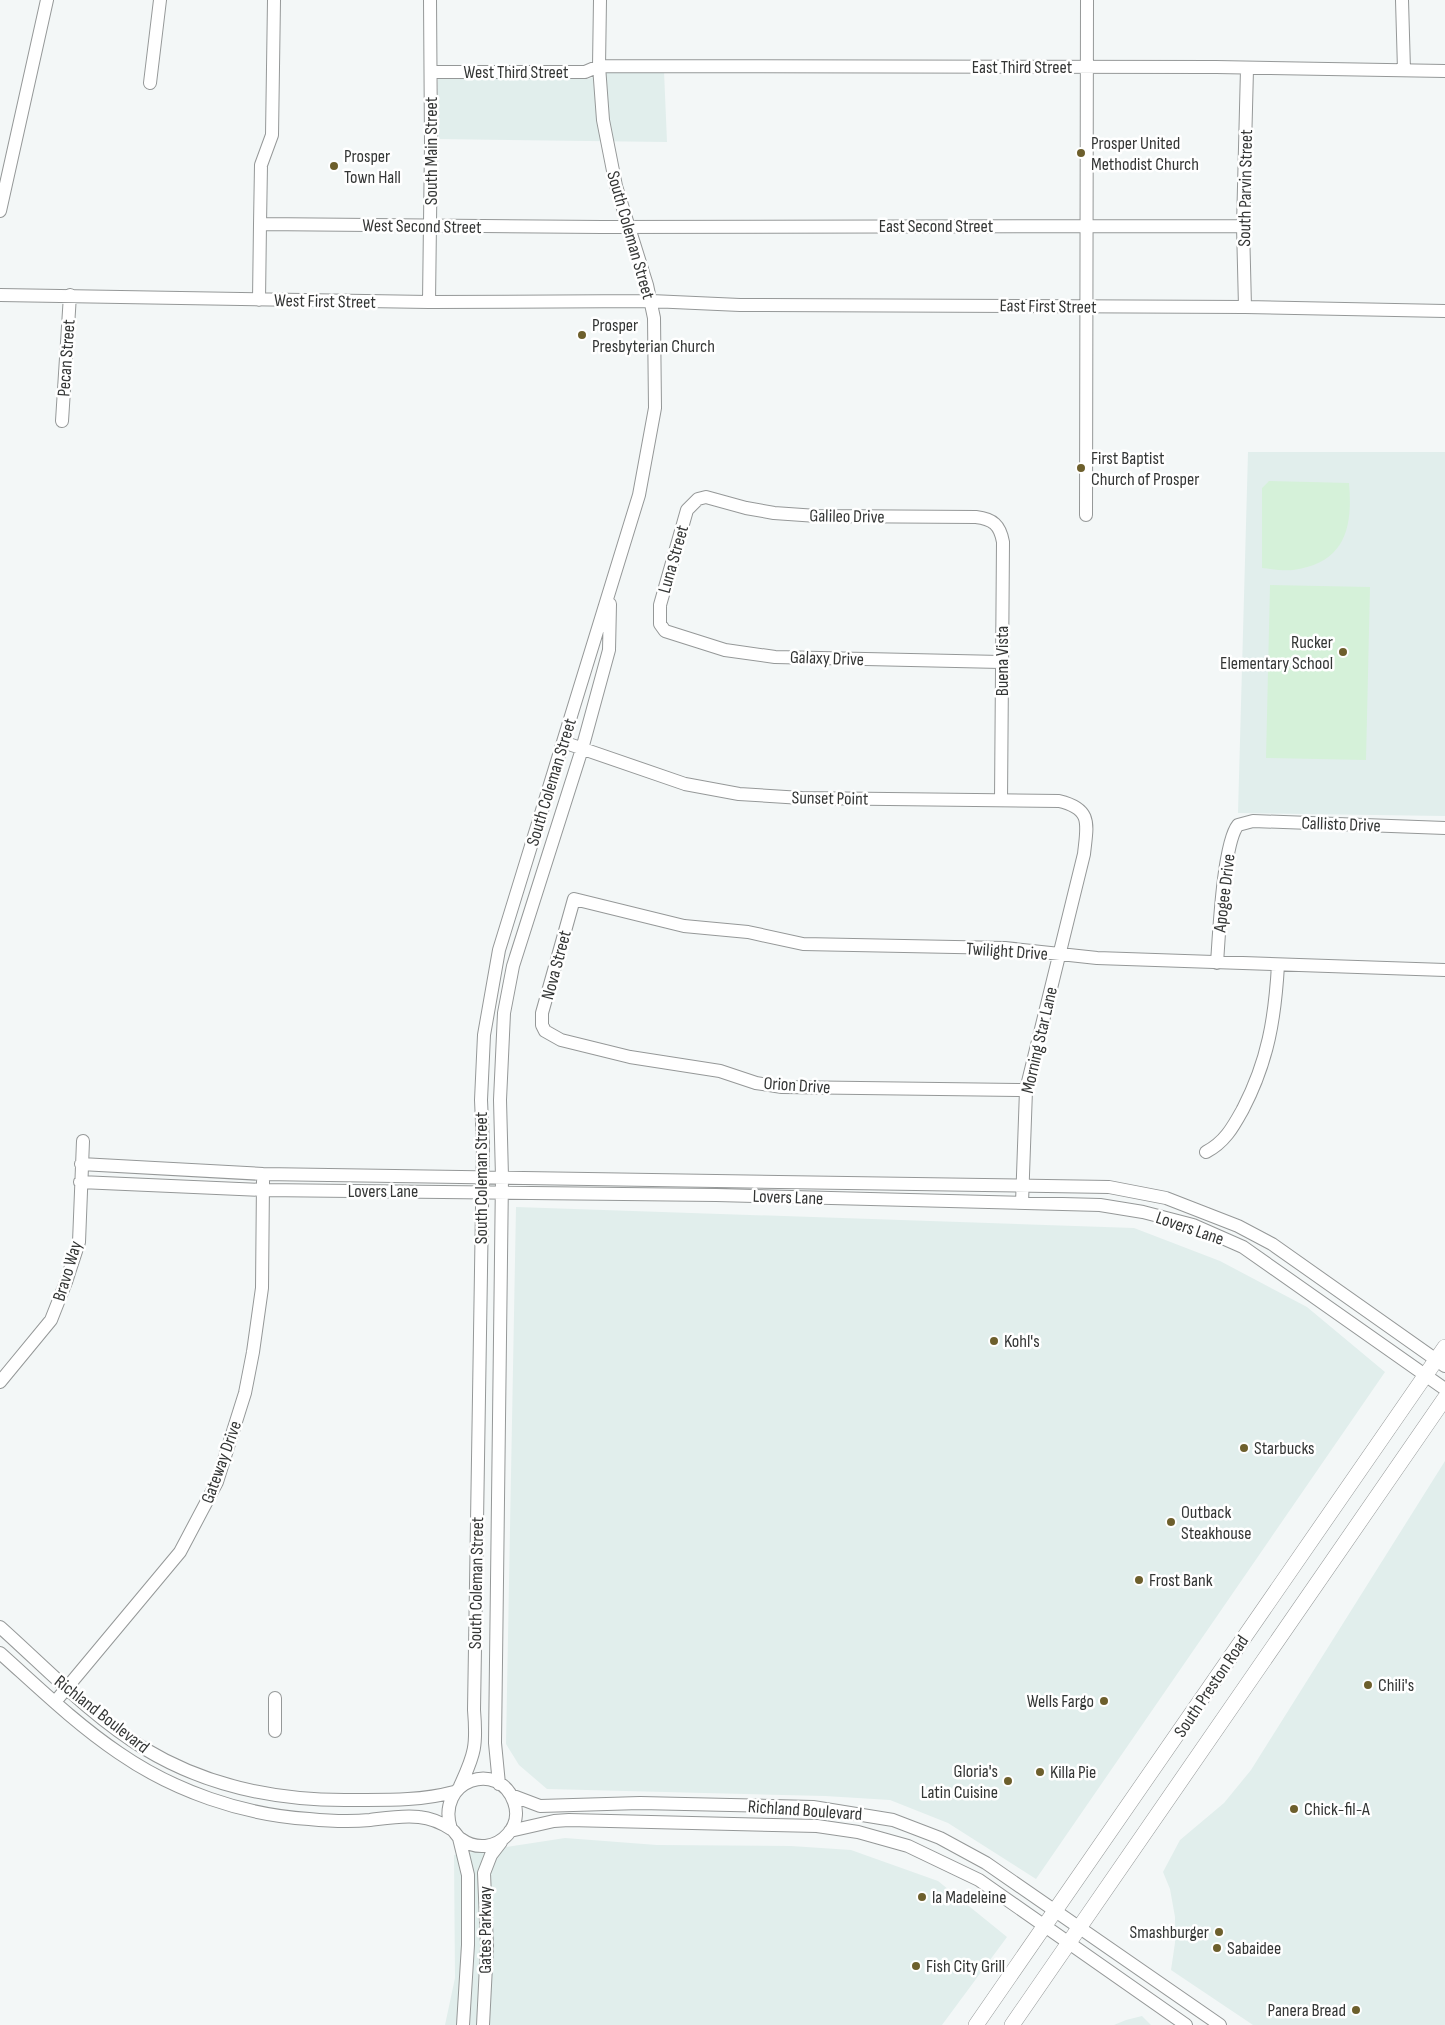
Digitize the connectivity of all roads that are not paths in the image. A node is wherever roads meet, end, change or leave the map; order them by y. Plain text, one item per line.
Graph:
1 (47, 0) edge
2 (160, 0) edge
3 (274, 0) edge
4 (430, 0) edge
5 (600, 0) edge
6 (1087, 0) edge
7 (1402, 0) edge
8 (599, 66) junction
9 (1088, 67) junction
10 (1247, 69) junction
11 (1404, 70) junction
12 (1445, 71) edge
13 (431, 72) junction
14 (150, 83) dead end
15 (0, 211) edge
16 (260, 224) junction
17 (430, 226) junction
18 (1086, 226) junction
19 (1243, 226) junction
20 (630, 227) junction
21 (0, 295) edge
22 (70, 296) junction
23 (258, 300) junction
24 (650, 301) junction
25 (429, 302) junction
26 (1088, 307) junction
27 (1245, 307) junction
28 (1445, 311) edge
29 (62, 421) dead end
30 (698, 499) joint
31 (1086, 515) dead end
32 (997, 524) joint
33 (611, 584) junction
34 (660, 624) joint
35 (1002, 662) junction
36 (563, 742) junction
37 (582, 750) junction
38 (1001, 800) junction
39 (1082, 810) joint
40 (1238, 825) joint
41 (1445, 828) edge
42 (574, 899) joint
43 (1059, 955) junction
44 (1217, 963) junction
45 (1278, 965) junction
46 (1445, 970) edge
47 (545, 1031) joint
48 (1026, 1090) junction
49 (83, 1141) dead end
50 (1206, 1152) dead end
51 (81, 1164) junction
52 (263, 1174) junction
53 (482, 1176) junction
54 (502, 1177) junction
55 (80, 1182) junction
56 (1022, 1184) junction
57 (716, 1188) junction
58 (263, 1190) junction
59 (482, 1192) junction
60 (502, 1192) junction
61 (1022, 1203) junction
62 (1442, 1358) edge
63 (1425, 1375) junction
64 (0, 1382) edge
65 (1445, 1389) edge
66 (1445, 1398) edge
67 (478, 1414) junction
68 (499, 1414) junction
69 (478, 1428) junction
70 (499, 1429) junction
71 (0, 1627) edge
72 (0, 1653) edge
73 (475, 1660) junction
74 (496, 1661) junction
75 (474, 1675) junction
76 (496, 1675) junction
77 (66, 1689) junction
78 (275, 1698) dead end
79 (55, 1702) junction
80 (275, 1732) dead end
81 (499, 1784) junction
82 (457, 1789) junction
83 (511, 1795) junction
84 (676, 1804) junction
85 (676, 1823) junction
86 (455, 1834) junction
87 (507, 1836) junction
88 (1056, 1910) junction
89 (1045, 1926) junction
90 (1079, 1926) junction
91 (1068, 1942) junction
92 (468, 1945) junction
93 (487, 1946) junction
94 (463, 2025) edge
95 (483, 2025) edge
96 (976, 2025) edge
97 (1012, 2025) edge
98 (1186, 2025) edge
99 (1220, 2025) edge

1 - 15 street
2 - 14 street
3 - 16 street
4 - 13 street, South Main Street
5 - 8 street, South Coleman Street
6 - 9 street
7 - 11 street
8 - 9 street, East Third Street
8 - 13 street, West Third Street
8 - 20 street, South Coleman Street
9 - 10 street, East Third Street
9 - 18 street
10 - 11 street, East Third Street
10 - 19 street, South Parvin Street
11 - 12 street, East Third Street
13 - 17 street, South Main Street
16 - 17 street, West Second Street
16 - 23 street
17 - 20 street, West Second Street
17 - 25 street, South Main Street
18 - 19 street, East Second Street
18 - 20 street, East Second Street
18 - 26 street
19 - 27 street, South Parvin Street
20 - 24 street, South Coleman Street
21 - 22 street, West First Street
22 - 23 street, West First Street
22 - 29 street, Pecan Street
23 - 25 street, West First Street
24 - 25 street, West First Street
24 - 26 street, East First Street
24 - 33 street, South Coleman Street
26 - 27 street, East First Street
26 - 31 street
27 - 28 street, East First Street
30 - 32 street, Galileo Drive
30 - 34 street, Luna Street
32 - 35 street, Buena Vista
33 - 36 street, South Coleman Street
33 - 37 street, South Coleman Street
34 - 35 street, Galaxy Drive
35 - 38 street, Buena Vista
36 - 37 street, Sunset Point
36 - 53 street, South Coleman Street
37 - 38 street, Sunset Point
37 - 54 street, South Coleman Street
38 - 39 street, Sunset Point
39 - 43 street, Morning Star Lane
40 - 41 street, Callisto Drive
40 - 44 street, Apogee Drive
42 - 43 street, Twilight Drive
42 - 47 street, Nova Street
43 - 44 street, Twilight Drive
43 - 48 street, Morning Star Lane
44 - 45 street, Twilight Drive
45 - 46 street, Twilight Drive
45 - 50 street
47 - 48 street, Orion Drive
48 - 56 street, Morning Star Lane
49 - 51 street, Bravo Way
51 - 52 street, Lovers Lane
51 - 55 street, Bravo Way
52 - 53 street, Lovers Lane
52 - 58 street, Gateway Drive
53 - 54 street, Lovers Lane
53 - 59 street, South Coleman Street
54 - 57 street, Lovers Lane
54 - 60 street, South Coleman Street
55 - 58 street, Lovers Lane
55 - 64 street, Bravo Way
56 - 57 street, Lovers Lane
56 - 61 street, Morning Star Lane
56 - 62 street, Lovers Lane
57 - 60 street, Lovers Lane
57 - 61 street, Lovers Lane
58 - 59 street, Lovers Lane
58 - 77 street, Gateway Drive
59 - 60 street, Lovers Lane
59 - 67 street, South Coleman Street
60 - 68 street, South Coleman Street
61 - 63 street, Lovers Lane
62 - 63 main road, South Preston Road
63 - 65 street, Lovers Lane
63 - 88 main road, South Preston Road
66 - 90 main road, South Preston Road
67 - 68 street
67 - 69 street, South Coleman Street
68 - 70 street, South Coleman Street
69 - 70 street
69 - 73 street, South Coleman Street
70 - 74 street, South Coleman Street
71 - 77 street, Richland Boulevard
72 - 79 street, Richland Boulevard
73 - 74 street
73 - 75 street, South Coleman Street
74 - 76 street, South Coleman Street
75 - 76 street
75 - 82 street, South Coleman Street
76 - 81 street, South Coleman Street
77 - 79 street, Gateway Drive
77 - 82 street, Richland Boulevard
78 - 80 street
79 - 86 street, Richland Boulevard
81 - 82 street
81 - 83 street
82 - 86 street
83 - 84 street, Richland Boulevard
83 - 87 street
84 - 85 street
84 - 88 street, Richland Boulevard
85 - 87 street, Richland Boulevard
85 - 89 street, Richland Boulevard
86 - 87 street
86 - 92 street, Gates Parkway
87 - 93 street, Gates Parkway
88 - 89 main road, South Preston Road
88 - 90 street, Richland Boulevard
89 - 91 street, Richland Boulevard
89 - 96 main road, South Preston Road
90 - 91 main road, South Preston Road
90 - 99 street, Richland Boulevard
91 - 97 main road, South Preston Road
91 - 98 street, Richland Boulevard
92 - 93 street
92 - 94 street, Gates Parkway
93 - 95 street, Gates Parkway

